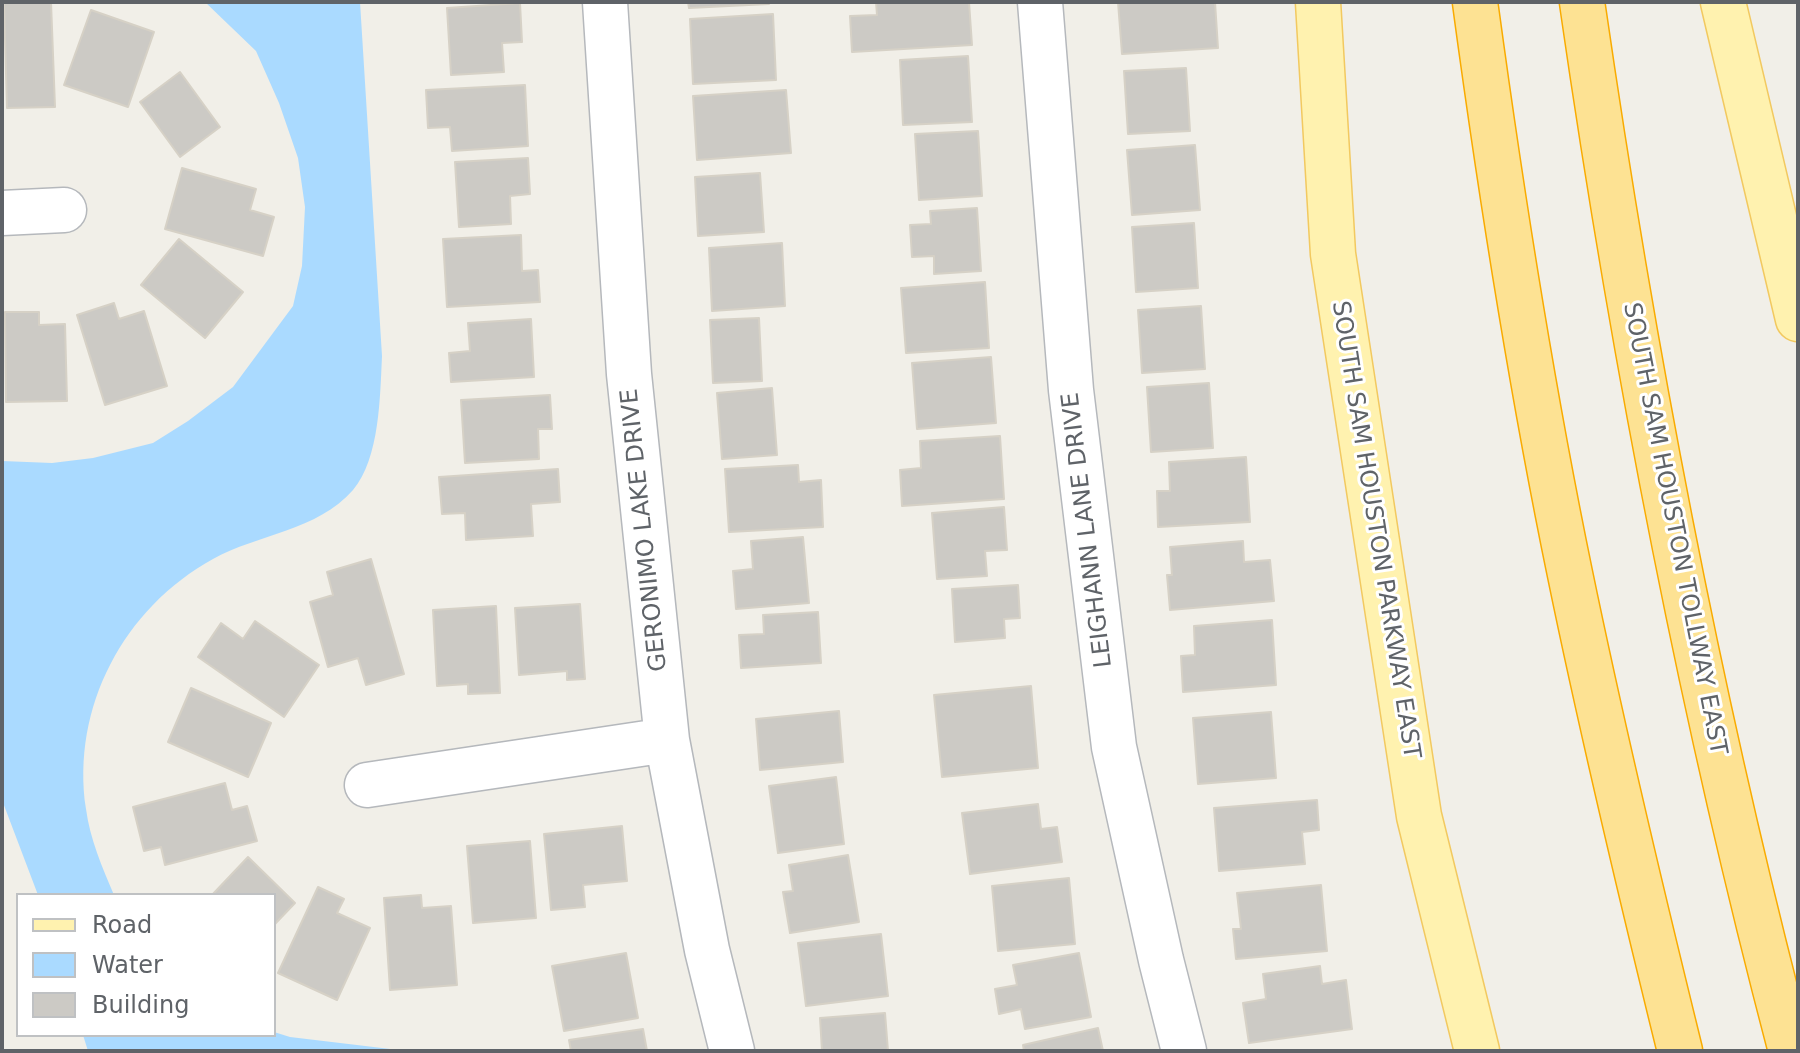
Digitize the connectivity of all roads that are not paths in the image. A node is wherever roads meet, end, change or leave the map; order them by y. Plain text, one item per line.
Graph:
1 (605, 2) edge
2 (1040, 2) edge
3 (1318, 2) edge
4 (1475, 2) edge
5 (1582, 2) edge
6 (1723, 2) edge
7 (64, 210) dead end
8 (2, 213) edge
9 (1789, 255) edge
10 (1798, 319) edge
11 (667, 740) junction
12 (367, 785) dead end
13 (732, 1051) edge
14 (1184, 1051) edge
15 (1477, 1051) edge
16 (1680, 1051) edge
17 (1791, 1051) edge

1 - 11 street, GERONIMO LAKE DRIVE
2 - 14 street, LEIGHANN LANE DRIVE
3 - 15 main road, SOUTH SAM HOUSTON PARKWAY EAST
4 - 16 highway
5 - 17 highway, SOUTH SAM HOUSTON TOLLWAY EAST
6 - 9 main road
7 - 8 street
9 - 10 main road
11 - 12 street
11 - 13 street, GERONIMO LAKE DRIVE

